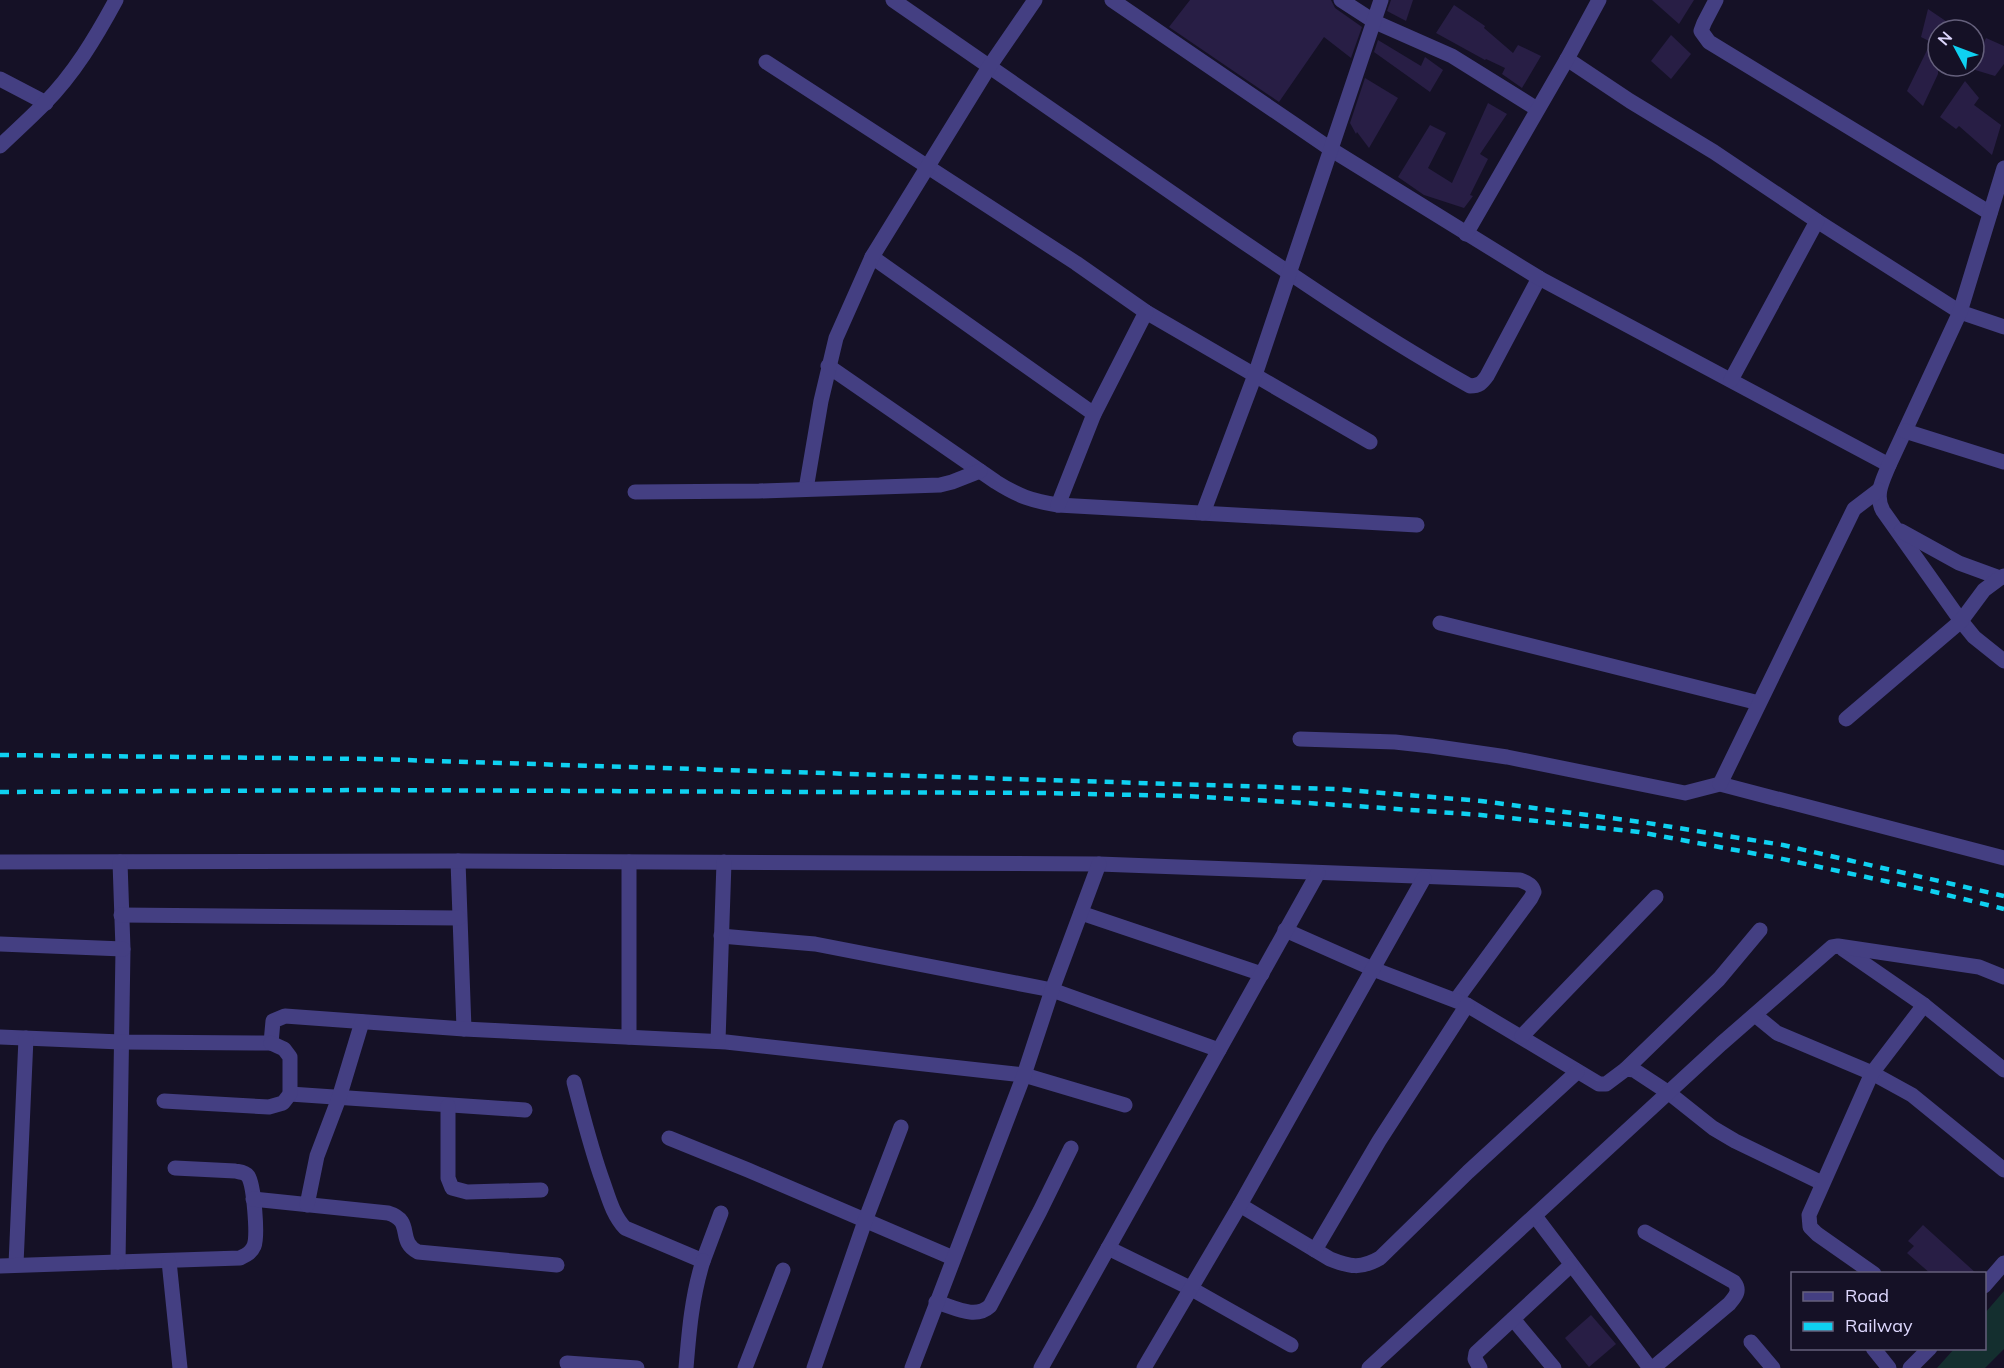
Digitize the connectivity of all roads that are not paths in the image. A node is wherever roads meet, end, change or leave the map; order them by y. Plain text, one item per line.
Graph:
1 (116, 0) edge
2 (893, 0) edge
3 (1035, 0) edge
4 (1112, 0) edge
5 (1341, 0) edge
6 (1381, 0) edge
7 (1599, 0) edge
8 (1716, 0) edge
9 (1375, 22) junction
10 (1567, 60) junction
11 (766, 62) dead end
12 (989, 67) junction
13 (0, 79) edge
14 (46, 103) junction
15 (1537, 110) junction
16 (0, 146) edge
17 (1332, 150) junction
18 (927, 168) junction
19 (2004, 168) edge
20 (1990, 213) junction
21 (1818, 221) junction
22 (1466, 234) junction
23 (872, 257) junction
24 (1290, 274) junction
25 (1539, 278) junction
26 (1146, 312) junction
27 (1960, 312) junction
28 (2004, 327) edge
29 (828, 366) junction
30 (1256, 375) junction
31 (1731, 380) junction
32 (1094, 414) junction
33 (1905, 431) junction
34 (1370, 442) dead end
35 (2004, 462) edge
36 (1889, 465) junction
37 (980, 471) junction
38 (806, 489) junction
39 (1879, 490) junction
40 (635, 492) dead end
41 (1058, 505) junction
42 (1203, 513) junction
43 (1417, 525) dead end
44 (1896, 528) junction
45 (2002, 577) edge
46 (1961, 621) junction
47 (1440, 623) dead end
48 (2004, 661) edge
49 (1759, 703) junction
50 (1846, 719) dead end
51 (1300, 739) dead end
52 (1720, 784) junction
53 (2004, 858) edge
54 (458, 861) junction
55 (0, 862) edge
56 (120, 862) junction
57 (629, 862) junction
58 (724, 862) junction
59 (1099, 864) junction
60 (1318, 873) junction
61 (1424, 878) junction
62 (1656, 897) dead end
63 (1081, 913) junction
64 (121, 915) junction
65 (459, 918) junction
66 (1285, 930) junction
67 (1760, 930) dead end
68 (721, 936) junction
69 (0, 944) edge
70 (1838, 946) junction
71 (123, 950) junction
72 (1373, 969) junction
73 (1262, 975) junction
74 (2004, 977) edge
75 (1052, 990) junction
76 (1462, 1003) junction
77 (1924, 1005) junction
78 (1755, 1015) junction
79 (362, 1022) junction
80 (464, 1029) junction
81 (1522, 1036) junction
82 (0, 1037) edge
83 (629, 1037) junction
84 (26, 1038) junction
85 (718, 1041) junction
86 (121, 1042) junction
87 (271, 1043) junction
88 (1219, 1050) junction
89 (1626, 1069) junction
90 (2004, 1070) edge
91 (1577, 1072) junction
92 (1872, 1073) junction
93 (1024, 1075) junction
94 (574, 1082) dead end
95 (1669, 1093) junction
96 (290, 1094) junction
97 (339, 1098) junction
98 (164, 1101) dead end
99 (448, 1106) junction
100 (1125, 1106) dead end
101 (525, 1110) dead end
102 (901, 1127) dead end
103 (669, 1138) dead end
104 (1071, 1148) dead end
105 (175, 1168) dead end
106 (2004, 1170) edge
107 (1822, 1184) junction
108 (541, 1190) dead end
109 (253, 1199) junction
110 (307, 1205) junction
111 (1239, 1205) junction
112 (721, 1213) dead end
113 (1535, 1216) junction
114 (865, 1221) junction
115 (1645, 1232) dead end
116 (1108, 1248) junction
117 (1315, 1250) junction
118 (952, 1258) junction
119 (169, 1261) junction
120 (703, 1261) junction
121 (118, 1262) junction
122 (2004, 1263) edge
123 (16, 1264) junction
124 (557, 1265) dead end
125 (1571, 1265) junction
126 (0, 1266) edge
127 (783, 1270) dead end
128 (1871, 1272) edge
129 (1986, 1284) edge
130 (1190, 1288) junction
131 (936, 1302) junction
132 (1513, 1319) junction
133 (1751, 1342) dead end
134 (1291, 1345) dead end
135 (1875, 1350) edge
136 (1928, 1350) edge
137 (567, 1363) dead end
138 (1379, 1365) edge
139 (175, 1367) edge
140 (1147, 1367) edge
141 (637, 1368) edge
142 (686, 1368) edge
143 (744, 1368) edge
144 (814, 1368) edge
145 (912, 1368) edge
146 (1041, 1368) edge
147 (1479, 1368) edge
148 (1554, 1368) edge
149 (1652, 1368) edge
150 (1773, 1368) edge
151 (1889, 1368) edge
152 (1910, 1368) edge

1 - 14 street
2 - 12 street
3 - 12 street
4 - 17 street
5 - 9 street
6 - 9 street
7 - 10 street
8 - 20 street
9 - 15 street
9 - 17 street
10 - 15 street
10 - 21 street
11 - 18 street
12 - 18 street
12 - 24 street
13 - 14 street
14 - 16 street
15 - 22 street
17 - 22 street
17 - 24 street
18 - 23 street
18 - 26 street
19 - 20 street
20 - 27 street
21 - 27 street
21 - 31 street
22 - 25 street
23 - 29 street
23 - 32 street
24 - 25 street
24 - 30 street
25 - 31 street
26 - 30 street
26 - 32 street
27 - 28 street
27 - 33 street
29 - 37 street
29 - 38 street
30 - 34 street
30 - 42 street
31 - 36 street
32 - 41 street
33 - 35 street
33 - 36 street
36 - 39 street
37 - 38 street
37 - 41 street
38 - 40 street
39 - 44 street
39 - 49 street
41 - 42 street
42 - 43 street
44 - 45 street
44 - 46 street
45 - 46 street
46 - 48 street
46 - 50 street
47 - 49 street
49 - 52 street
51 - 52 street
52 - 53 street
54 - 56 street
54 - 57 street
54 - 65 street
55 - 56 street
56 - 64 street
57 - 58 street
57 - 83 street
58 - 59 street
58 - 68 street
59 - 60 street
59 - 63 street
60 - 61 street
60 - 66 street
61 - 72 street
61 - 76 street
62 - 81 street
63 - 73 street
63 - 75 street
64 - 65 street
64 - 71 street
65 - 80 street
66 - 72 street
66 - 73 street
67 - 89 street
68 - 75 street
68 - 85 street
69 - 71 street
70 - 74 street
70 - 77 street
70 - 78 street
71 - 86 street
72 - 76 street
72 - 111 street
73 - 88 street
75 - 88 street
75 - 93 street
76 - 81 street
76 - 117 street
77 - 90 street
77 - 92 street
78 - 92 street
78 - 95 street
79 - 80 street
79 - 87 street
79 - 97 street
80 - 83 street
81 - 91 street
82 - 84 street
83 - 85 street
84 - 86 street
84 - 123 street
85 - 93 street
86 - 87 street
86 - 121 street
87 - 96 street
88 - 116 street
89 - 91 street
89 - 95 street
91 - 117 street
92 - 106 street
92 - 107 street
93 - 100 street
93 - 118 street
94 - 120 street
95 - 107 street
95 - 113 street
96 - 97 street
96 - 98 street
97 - 99 street
97 - 110 street
99 - 101 street
99 - 108 street
102 - 114 street
103 - 114 street
104 - 131 street
105 - 109 street
107 - 128 street
109 - 110 street
109 - 119 street
110 - 124 street
111 - 117 street
111 - 130 street
112 - 120 street
113 - 125 street
113 - 138 street
114 - 118 street
114 - 144 street
115 - 149 street
116 - 130 street
116 - 146 street
118 - 131 street
119 - 121 street
119 - 139 street
120 - 142 street
121 - 123 street
122 - 129 street
123 - 126 street
125 - 132 street
125 - 149 street
127 - 143 street
130 - 134 street
130 - 140 street
131 - 145 street
132 - 147 street
132 - 148 street
133 - 150 street
135 - 151 street
136 - 152 street
137 - 141 street

